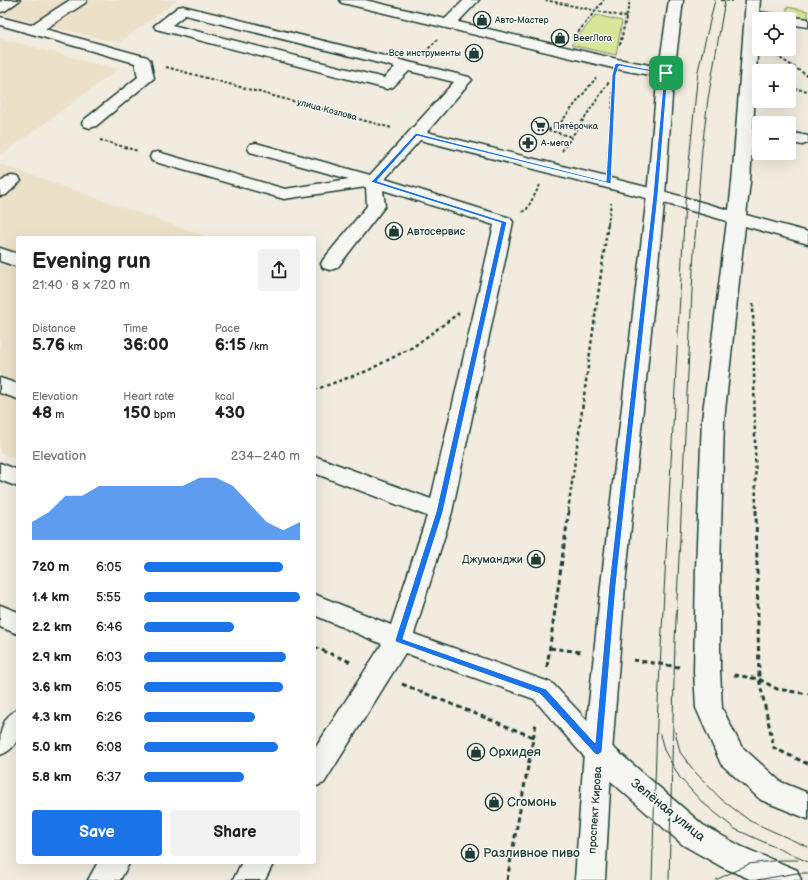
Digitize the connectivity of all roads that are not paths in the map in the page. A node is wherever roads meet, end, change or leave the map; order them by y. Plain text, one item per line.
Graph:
1 (13, 0) edge
2 (80, 0) edge
3 (347, 0) edge
4 (472, 0) edge
5 (676, 0) edge
6 (0, 8) edge
7 (752, 8) edge
8 (764, 12) edge
9 (0, 21) edge
10 (796, 21) edge
11 (450, 24) junction
12 (808, 24) edge
13 (34, 30) junction
14 (408, 66) junction
15 (666, 73) junction
16 (752, 116) edge
17 (90, 123) road end
18 (752, 128) edge
19 (416, 134) junction
20 (256, 148) dead end
21 (158, 157) road end
22 (374, 182) junction
23 (656, 195) junction
24 (737, 218) junction
25 (808, 238) edge
26 (0, 254) edge
27 (16, 260) edge
28 (330, 264) dead end
29 (0, 385) edge
30 (16, 391) edge
31 (316, 465) edge
32 (0, 472) edge
33 (16, 478) edge
34 (440, 512) junction
35 (316, 605) edge
36 (0, 615) edge
37 (16, 623) edge
38 (399, 640) junction
39 (16, 723) edge
40 (0, 743) edge
41 (598, 752) junction
42 (316, 771) edge
43 (808, 806) edge
44 (114, 864) edge
45 (258, 864) edge
46 (103, 880) edge
47 (248, 880) edge
48 (590, 880) edge
49 (786, 880) edge

1 - 6 street
2 - 13 street
3 - 11 street
4 - 11 street
5 - 15 street, проспект Кирова
7 - 8 street
7 - 16 street
9 - 13 street
10 - 12 street
11 - 15 street
13 - 17 street
14 - 14 street
14 - 19 street
15 - 23 street, проспект Кирова
18 - 24 street
19 - 22 street
19 - 23 street
20 - 22 street
21 - 22 street
22 - 28 street
22 - 34 street
23 - 24 street
23 - 41 street, проспект Кирова
24 - 25 street
24 - 43 street
26 - 27 street
29 - 30 street
31 - 34 street
32 - 33 street
34 - 38 street
35 - 38 street
36 - 37 street
38 - 41 street, Зелёная улица
38 - 42 street
39 - 40 street
41 - 48 street, проспект Кирова
41 - 49 street, Зелёная улица
44 - 46 street
45 - 47 street

